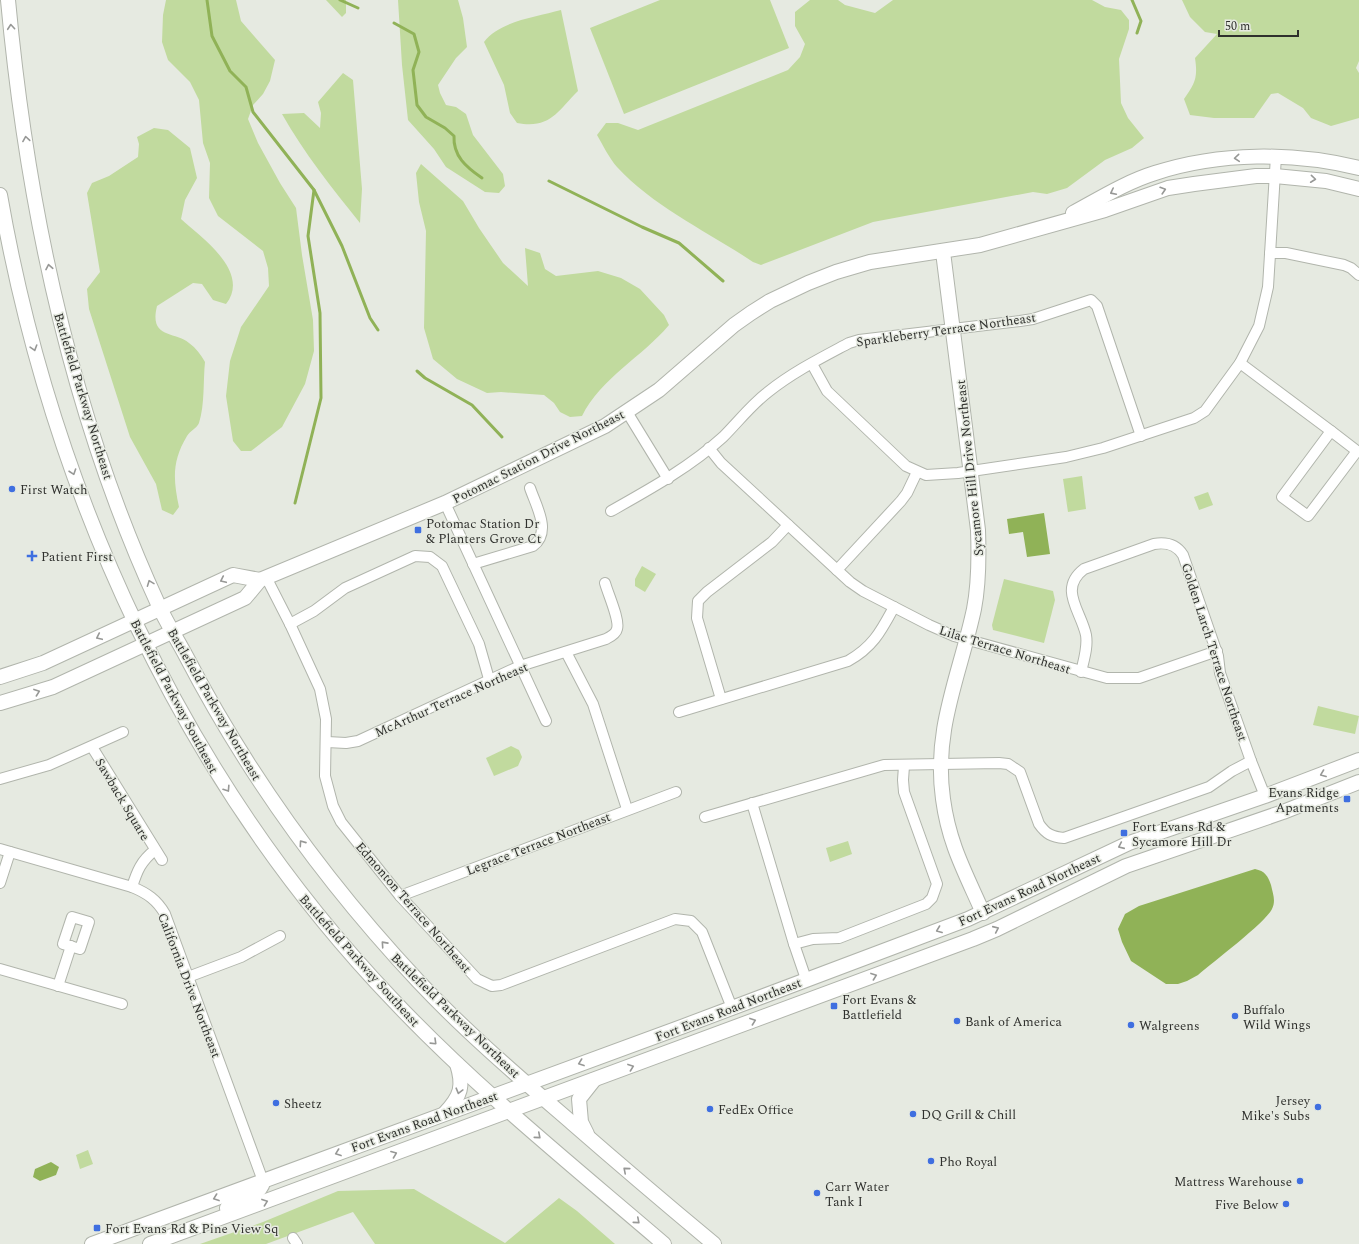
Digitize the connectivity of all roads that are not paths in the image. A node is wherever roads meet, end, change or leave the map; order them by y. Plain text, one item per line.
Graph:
1 (8, 0) edge
2 (1276, 156) junction
3 (1359, 168) edge
4 (1275, 176) junction
5 (1359, 189) edge
6 (0, 195) edge
7 (1046, 226) junction
8 (944, 252) junction
9 (1270, 253) junction
10 (1359, 275) edge
11 (954, 329) junction
12 (1240, 363) junction
13 (812, 364) junction
14 (627, 412) junction
15 (1331, 431) junction
16 (1141, 436) junction
17 (709, 448) junction
18 (917, 472) junction
19 (971, 472) junction
20 (668, 479) junction
21 (530, 488) dead end
22 (445, 503) junction
23 (611, 511) dead end
24 (788, 525) junction
25 (473, 564) junction
26 (837, 570) junction
27 (263, 579) junction
28 (605, 584) dead end
29 (894, 607) junction
30 (160, 608) junction
31 (134, 620) junction
32 (290, 624) junction
33 (172, 631) junction
34 (965, 639) junction
35 (145, 643) junction
36 (566, 652) junction
37 (1217, 652) junction
38 (520, 666) junction
39 (1081, 672) junction
40 (0, 677) edge
41 (489, 679) junction
42 (721, 699) junction
43 (0, 703) edge
44 (679, 712) dead end
45 (546, 721) dead end
46 (123, 732) dead end
47 (327, 742) junction
48 (92, 747) junction
49 (1359, 760) edge
50 (1250, 761) junction
51 (904, 766) junction
52 (941, 766) junction
53 (0, 779) edge
54 (1359, 782) edge
55 (676, 792) dead end
56 (1265, 796) junction
57 (752, 803) junction
58 (627, 809) junction
59 (705, 817) dead end
60 (155, 850) junction
61 (5, 851) edge
62 (162, 860) dead end
63 (0, 882) edge
64 (132, 887) junction
65 (400, 896) junction
66 (983, 913) junction
67 (280, 936) dead end
68 (794, 944) junction
69 (71, 946) dead end
70 (0, 969) edge
71 (188, 977) junction
72 (806, 979) junction
73 (58, 986) junction
74 (122, 1004) dead end
75 (732, 1008) junction
76 (457, 1064) junction
77 (594, 1080) junction
78 (526, 1083) junction
79 (492, 1096) junction
80 (542, 1098) junction
81 (509, 1110) junction
82 (445, 1114) junction
83 (588, 1137) junction
84 (263, 1181) junction
85 (171, 1236) junction
86 (92, 1244) edge
87 (150, 1244) edge
88 (664, 1244) edge
89 (714, 1244) edge

30 -> 1 main road, Battlefield Parkway Northeast
2 - 3 main road, Potomac Station Drive Northeast
2 - 4 street
2 -> 7 main road, Potomac Station Drive Northeast
4 -> 5 main road, Potomac Station Drive Northeast
7 -> 4 main road, Potomac Station Drive Northeast
4 - 9 street
6 -> 31 main road, Battlefield Parkway Southeast
7 - 8 main road, Potomac Station Drive Northeast
8 - 11 main road, Sycamore Hill Drive Northeast
8 - 14 main road, Potomac Station Drive Northeast
9 - 10 street
9 - 12 street
11 - 13 street, Sparkleberry Terrace Northeast
11 - 16 street, Sparkleberry Terrace Northeast
11 - 19 main road, Sycamore Hill Drive Northeast
12 - 15 street
12 - 16 street
13 - 17 street, Sparkleberry Terrace Northeast
13 - 18 street
14 - 20 street
14 - 22 main road, Potomac Station Drive Northeast
15 - 15 street
16 - 19 street
17 - 20 street, Sparkleberry Terrace Northeast
17 - 24 street, Lilac Terrace Northeast
18 - 19 street
18 - 26 street
19 - 34 main road, Sycamore Hill Drive Northeast
20 - 23 street, Sparkleberry Terrace Northeast
21 - 25 street
22 - 25 street
22 - 27 main road, Potomac Station Drive Northeast
24 - 26 street, Lilac Terrace Northeast
24 - 42 street
25 - 38 street
26 - 29 street, Lilac Terrace Northeast
27 -> 30 main road
27 - 32 street, Edmonton Terrace Northeast
27 - 33 main road, Potomac Station Drive Northeast
28 - 36 street, McArthur Terrace Northeast
29 - 34 street, Lilac Terrace Northeast
29 - 42 street
30 - 31 main road
30 - 33 main road, Battlefield Parkway Northeast
31 - 35 main road, Battlefield Parkway Southeast
31 -> 40 main road
32 - 41 street
32 - 47 street, Edmonton Terrace Northeast
33 - 35 main road, Potomac Station Drive Northeast
78 -> 33 main road, Battlefield Parkway Northeast
34 - 39 street, Lilac Terrace Northeast
34 - 52 main road, Sycamore Hill Drive Northeast
43 -> 35 main road, Potomac Station Drive Northeast
35 -> 76 main road, Battlefield Parkway Southeast
36 - 38 street, McArthur Terrace Northeast
36 - 58 street
37 - 39 street, Lilac Terrace Northeast
37 - 39 street, Golden Larch Terrace Northeast
37 - 50 street, Golden Larch Terrace Northeast
38 - 41 street, McArthur Terrace Northeast
38 - 45 street
41 - 47 street, McArthur Terrace Northeast
42 - 44 street
46 - 48 street, Sawback Square
47 - 65 street, Edmonton Terrace Northeast
48 - 53 street, Sawback Square
48 - 60 street, Sawback Square
49 -> 56 main road, Fort Evans Road Northeast
50 - 52 street
50 - 56 street, Golden Larch Terrace Northeast
51 - 52 street
51 - 57 street
51 - 68 street
52 - 66 main road, Sycamore Hill Drive Northeast
77 -> 54 main road, Fort Evans Road Northeast
55 - 58 street, Legrace Terrace Northeast
56 -> 66 main road, Fort Evans Road Northeast
57 - 59 street
57 - 68 street
58 - 65 street, Legrace Terrace Northeast
60 - 62 street, Sawback Square
60 - 64 street, Sawback Square
61 - 63 street
61 - 64 street, California Drive Northeast
64 - 71 street, California Drive Northeast
65 - 75 street, Edmonton Terrace Northeast
66 -> 72 main road, Fort Evans Road Northeast
67 - 71 street
68 - 72 street
69 - 73 street
70 - 73 street
71 - 84 street, California Drive Northeast
72 - 75 main road, Fort Evans Road Northeast
73 - 74 street
75 -> 78 main road, Fort Evans Road Northeast
76 - 79 main road, Battlefield Parkway Southeast
76 -> 82 main road
77 - 80 main road, Fort Evans Road Northeast
77 - 83 main road
78 - 79 main road, Fort Evans Road Northeast
78 - 80 main road, Battlefield Parkway Northeast
79 - 81 main road, Battlefield Parkway Southeast
79 - 82 main road, Fort Evans Road Northeast
80 - 81 main road, Fort Evans Road Northeast
80 - 83 main road, Battlefield Parkway Northeast
85 -> 81 main road, Fort Evans Road Northeast
81 -> 88 main road
82 -> 84 main road, Fort Evans Road Northeast
89 -> 83 main road, Battlefield Parkway Northeast
84 - 85 main road
84 -> 86 main road, Fort Evans Road Northeast
85 - 87 main road, Fort Evans Road Northeast

